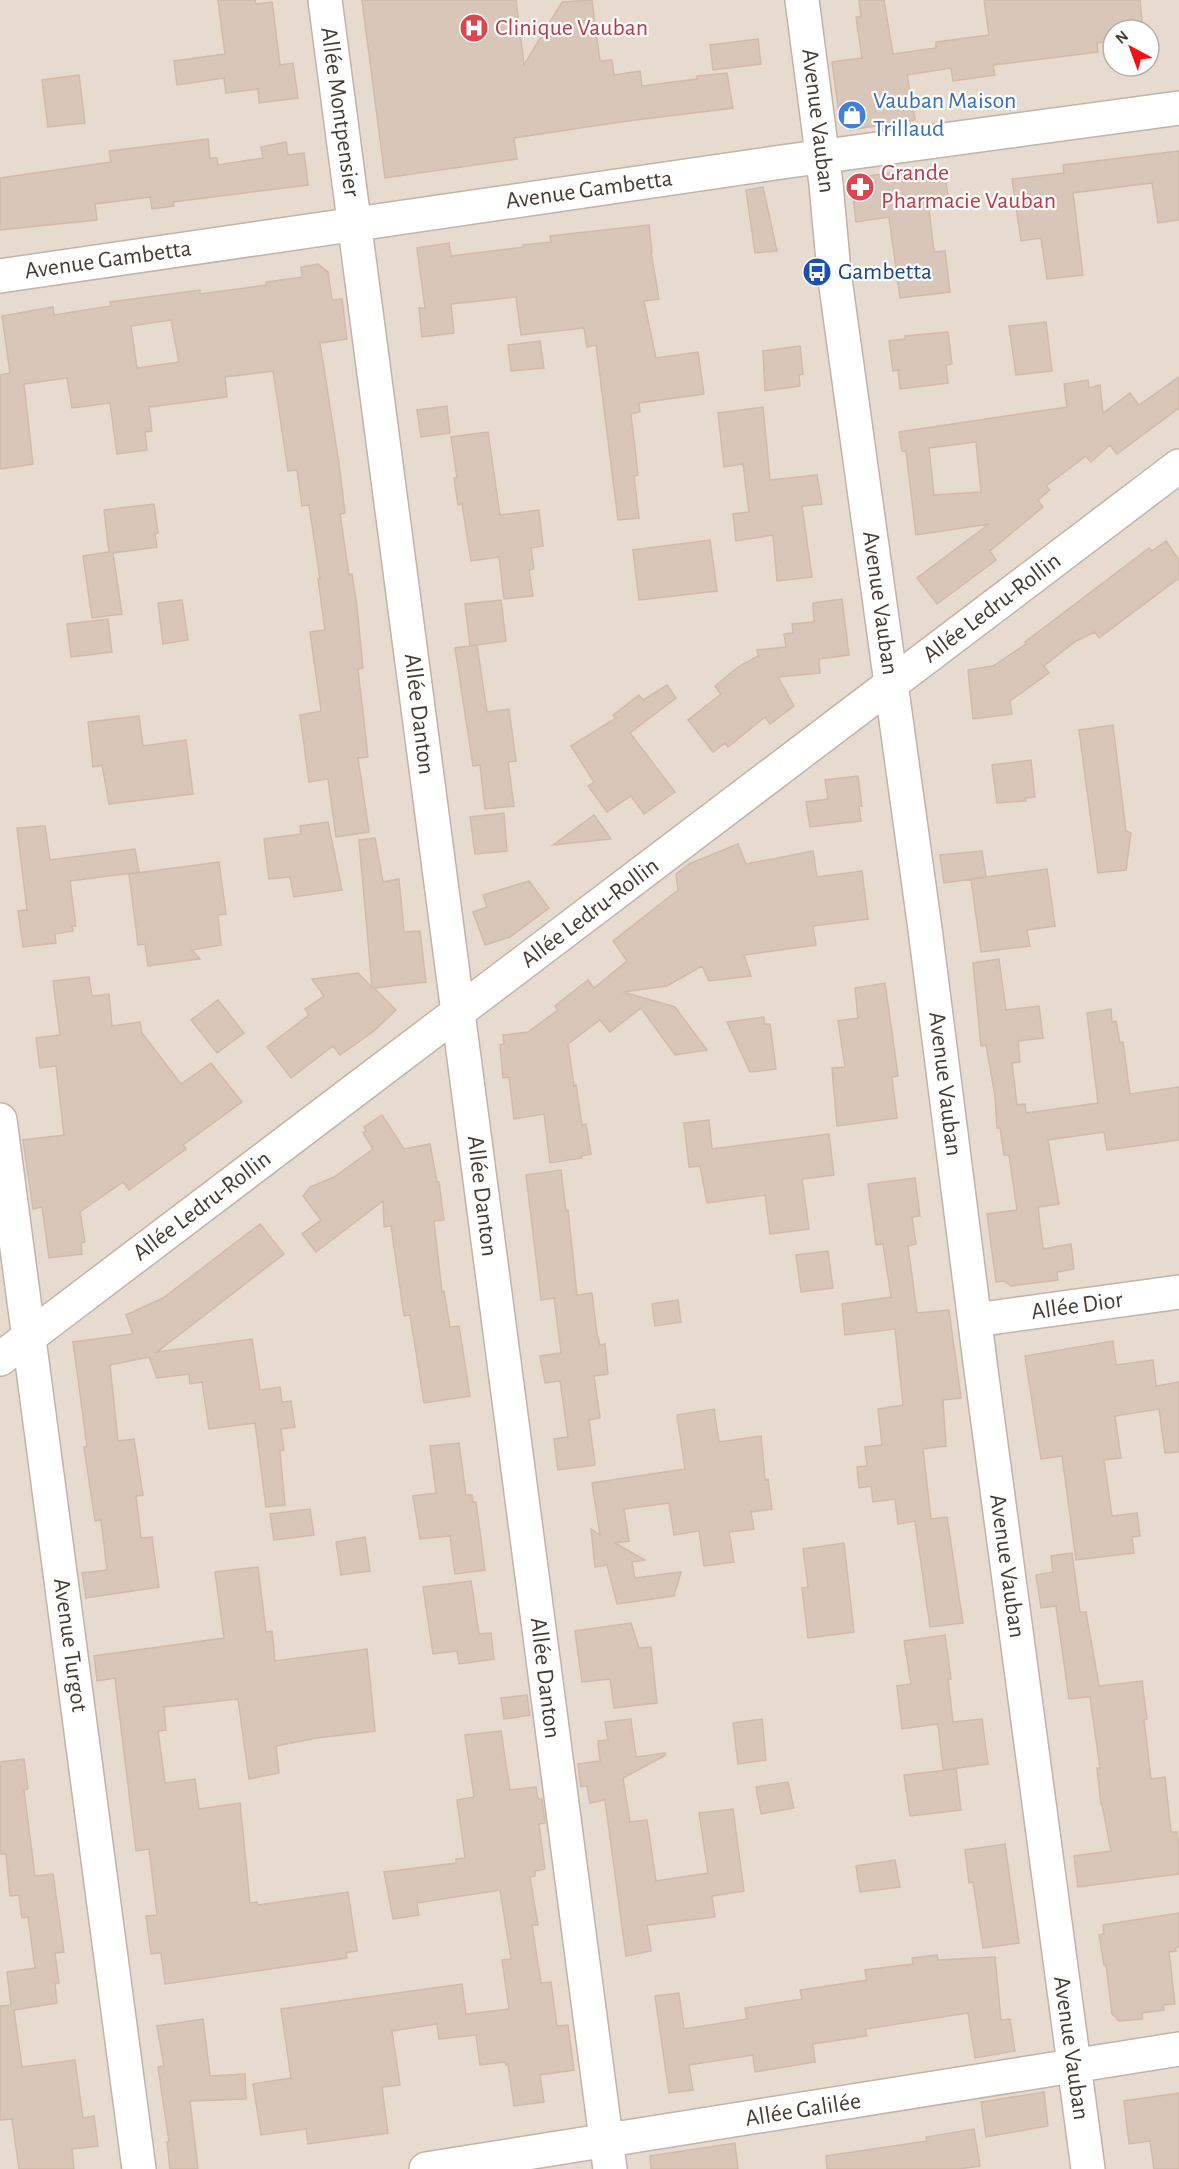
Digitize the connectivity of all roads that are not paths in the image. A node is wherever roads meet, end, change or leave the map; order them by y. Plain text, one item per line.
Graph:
1 (325, 0) edge
2 (802, 0) edge
3 (1179, 108) edge
4 (823, 156) junction
5 (355, 224) junction
6 (0, 276) edge
7 (1179, 466) edge
8 (892, 684) junction
9 (458, 1012) junction
10 (0, 1120) edge
11 (1179, 1292) edge
12 (975, 1320) junction
13 (28, 1337) junction
14 (0, 1359) edge
15 (1179, 2049) edge
16 (1074, 2066) junction
17 (608, 2155) edge
18 (140, 2169) edge
19 (426, 2169) edge
20 (1088, 2169) edge

1 - 5 street, Allée Montpensier
2 - 4 street, Avenue Vauban
3 - 4 street, Avenue Gambetta
4 - 5 street, Avenue Gambetta
4 - 8 street, Avenue Vauban
5 - 6 street, Avenue Gambetta
5 - 9 street, Allée Danton
7 - 8 street, Allée Ledru-Rollin
8 - 9 street, Allée Ledru-Rollin
8 - 12 street, Avenue Vauban
9 - 13 street, Allée Ledru-Rollin
9 - 17 street, Allée Danton
10 - 13 street, Avenue Turgot
11 - 12 street, Allée Dior
12 - 16 street, Avenue Vauban
13 - 14 street, Allée Ledru-Rollin
13 - 18 street, Avenue Turgot
15 - 16 street, Allée Galilée
16 - 17 street, Allée Galilée
16 - 20 street, Avenue Vauban
17 - 19 street, Allée Galilée

